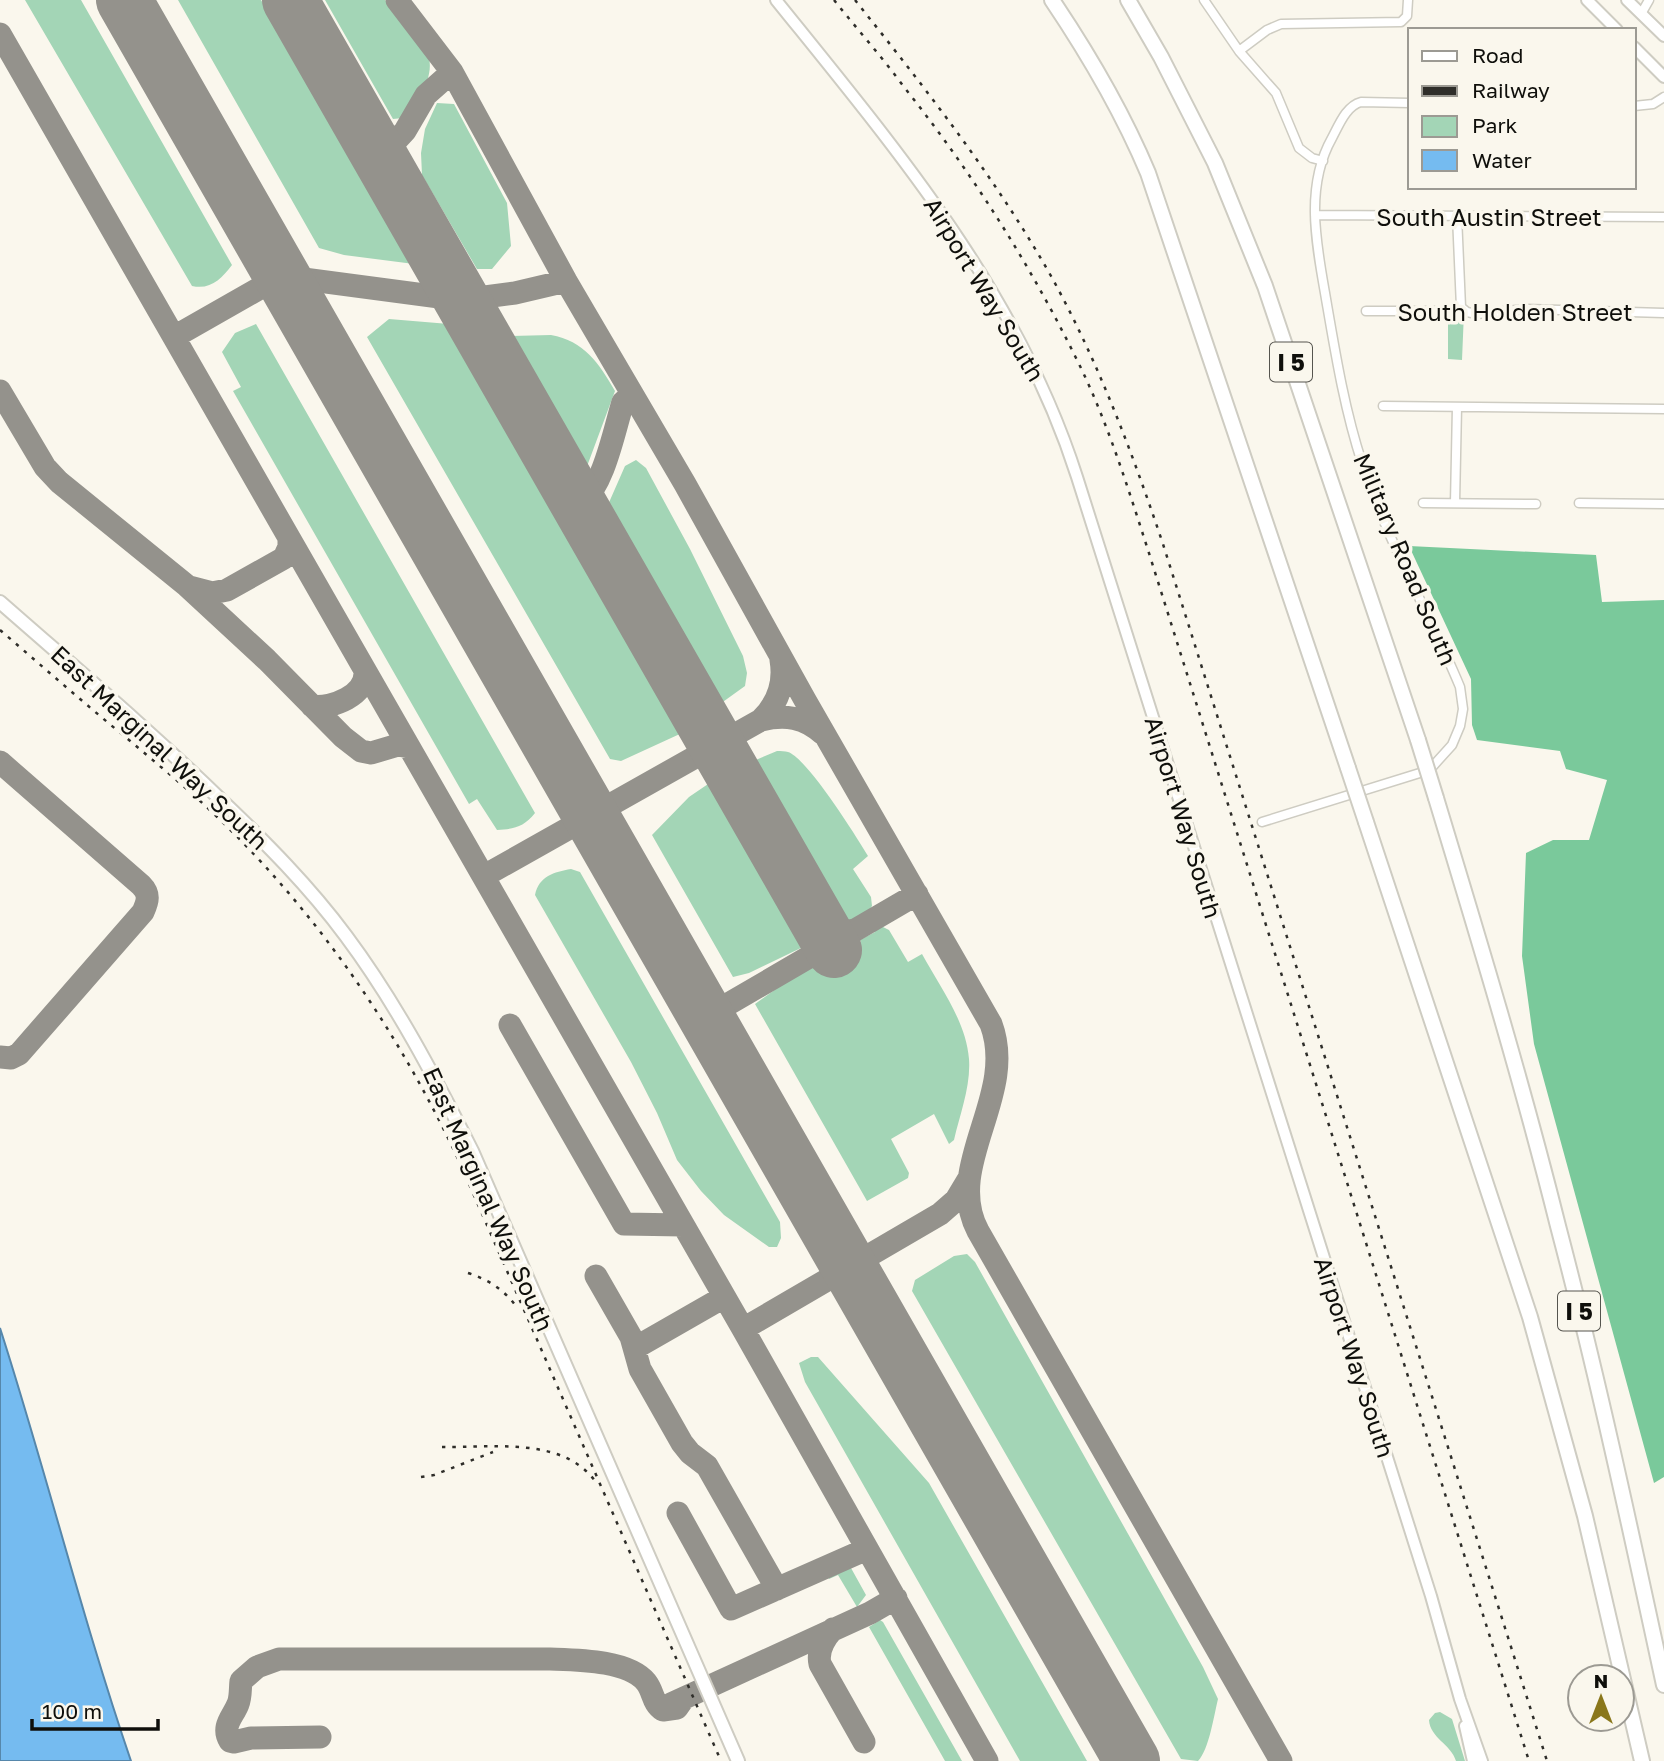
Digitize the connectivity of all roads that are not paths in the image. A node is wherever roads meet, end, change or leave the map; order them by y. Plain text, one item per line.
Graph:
1 (776, 0) edge
2 (1052, 0) edge
3 (1128, 0) edge
4 (1204, 0) edge
5 (1408, 0) edge
6 (1587, 0) edge
7 (1627, 0) edge
8 (1649, 0) edge
9 (1642, 14) junction
10 (1615, 28) edge
11 (1664, 36) edge
12 (1636, 49) edge
13 (1239, 51) junction
14 (1664, 77) edge
15 (1664, 97) edge
16 (1408, 103) edge
17 (1636, 106) edge
18 (1323, 161) junction
19 (1315, 215) junction
20 (1457, 216) junction
21 (1664, 217) edge
22 (1461, 307) junction
23 (1366, 311) dead end
24 (1664, 313) edge
25 (1383, 406) dead end
26 (1457, 407) junction
27 (1664, 409) edge
28 (1423, 503) dead end
29 (1455, 503) junction
30 (1579, 503) dead end
31 (1535, 504) dead end
32 (1664, 504) edge
33 (0, 602) edge
34 (1262, 822) dead end
35 (1664, 1685) edge
36 (1460, 1699) junction
37 (738, 1761) edge
38 (1473, 1761) edge
39 (1482, 1761) edge
40 (1642, 1761) edge

1 - 36 main road, Airport Way South
2 - 40 highway, I 5, bridge
3 - 35 highway, I 5, bridge
4 - 13 street
5 - 13 street
6 - 10 main road
7 - 9 main road
8 - 9 street
9 - 11 main road
12 - 14 main road
13 - 18 street
15 - 17 street
16 - 18 street, Military Road South
18 - 19 street, Military Road South
19 - 20 street, South Austin Street
19 - 34 street, Military Road South
20 - 21 street, South Austin Street
20 - 22 street
22 - 23 street, South Holden Street
22 - 24 street, South Holden Street
25 - 26 street
26 - 27 street
26 - 29 street
28 - 29 street
29 - 31 street
30 - 32 street
33 - 37 main road, East Marginal Way South
36 - 38 main road, Airport Way South
36 - 39 main road, Airport Way South

